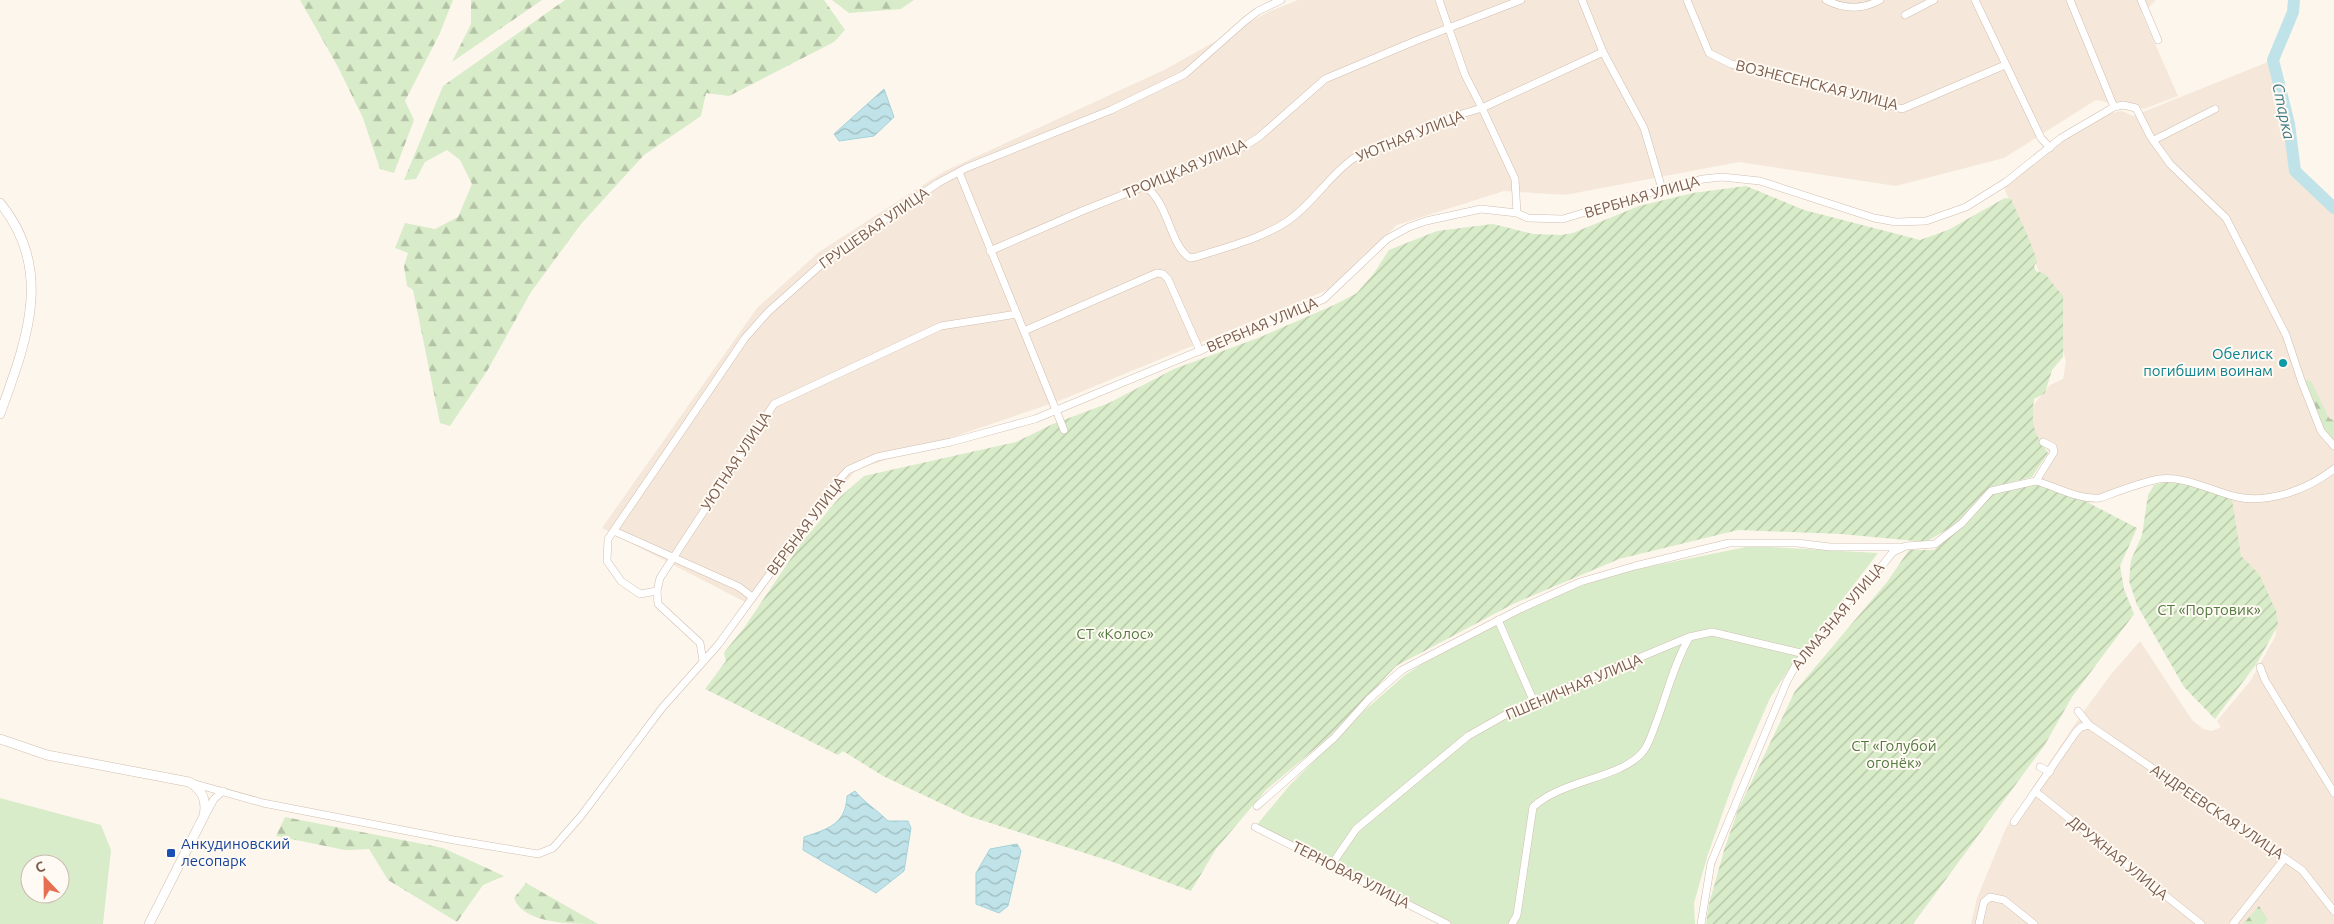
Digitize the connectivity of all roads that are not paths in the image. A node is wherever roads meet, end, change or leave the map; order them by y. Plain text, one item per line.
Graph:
1 (1281, 0) edge
2 (1439, 0) edge
3 (1521, 0) edge
4 (1582, 0) edge
5 (1687, 0) edge
6 (1826, 0) edge
7 (1880, 0) edge
8 (1934, 0) edge
9 (1975, 0) edge
10 (2070, 0) edge
11 (2141, 0) edge
12 (1905, 15) dead end
13 (1448, 29) junction
14 (2158, 40) dead end
15 (1603, 52) junction
16 (2005, 65) junction
17 (1482, 108) junction
18 (2114, 108) junction
19 (2215, 108) dead end
20 (2154, 140) junction
21 (2050, 148) junction
22 (959, 172) junction
23 (1146, 186) junction
24 (1662, 189) junction
25 (0, 203) edge
26 (1517, 213) junction
27 (990, 251) junction
28 (1017, 314) junction
29 (1024, 331) junction
30 (1200, 351) junction
31 (1054, 409) junction
32 (0, 414) edge
33 (1064, 430) dead end
34 (2044, 442) dead end
35 (2334, 446) edge
36 (2334, 469) edge
37 (2036, 480) junction
38 (614, 531) junction
39 (1901, 548) junction
40 (673, 558) junction
41 (657, 591) junction
42 (752, 597) junction
43 (1498, 620) junction
44 (1689, 637) junction
45 (1805, 654) junction
46 (702, 661) junction
47 (2260, 668) dead end
48 (1534, 702) junction
49 (2078, 711) dead end
50 (2089, 725) junction
51 (0, 739) edge
52 (2040, 767) dead end
53 (2050, 772) junction
54 (189, 782) junction
55 (223, 791) junction
56 (2036, 792) junction
57 (2334, 793) edge
58 (1257, 806) dead end
59 (204, 816) junction
60 (2014, 822) dead end
61 (1255, 827) dead end
62 (2285, 858) junction
63 (1332, 864) junction
64 (2334, 912) edge
65 (149, 924) edge
66 (1447, 924) edge
67 (1512, 924) edge
68 (1701, 924) edge
69 (1979, 924) edge
70 (2034, 924) edge
71 (2201, 924) edge
72 (2233, 924) edge

1 - 22 street, ГРУШЕВАЯ УЛИЦА
2 - 13 street
3 - 13 street, ТРОИЦКАЯ УЛИЦА
4 - 15 street
5 - 16 street, ВОЗНЕСЕНСКАЯ УЛИЦА
6 - 7 street
8 - 12 street
9 - 16 street
10 - 18 street
11 - 14 street
13 - 17 street
13 - 23 street, ТРОИЦКАЯ УЛИЦА
15 - 17 street, УЮТНАЯ УЛИЦА
15 - 24 street
16 - 21 street
17 - 23 street, УЮТНАЯ УЛИЦА
17 - 26 street
18 - 20 street, ВЕРБНАЯ УЛИЦА
18 - 21 street, ВЕРБНАЯ УЛИЦА
19 - 20 street
20 - 35 street
21 - 24 street, ВЕРБНАЯ УЛИЦА
22 - 27 street
22 - 38 street, ГРУШЕВАЯ УЛИЦА
23 - 27 street, ТРОИЦКАЯ УЛИЦА
24 - 26 street, ВЕРБНАЯ УЛИЦА
25 - 32 street
26 - 30 street, ВЕРБНАЯ УЛИЦА
27 - 28 street
28 - 29 street
28 - 40 street, УЮТНАЯ УЛИЦА
29 - 30 street
29 - 31 street
30 - 31 street, ВЕРБНАЯ УЛИЦА
31 - 33 street
31 - 42 street, ВЕРБНАЯ УЛИЦА
34 - 37 street
36 - 37 street
37 - 39 street
38 - 40 street
38 - 41 street, ГРУШЕВАЯ УЛИЦА
39 - 43 street
39 - 45 street, АЛМАЗНАЯ УЛИЦА
40 - 41 street, УЮТНАЯ УЛИЦА
40 - 42 street
41 - 46 street
42 - 46 street, ВЕРБНАЯ УЛИЦА
43 - 48 street
43 - 58 street
44 - 45 street, ПШЕНИЧНАЯ УЛИЦА
44 - 48 street, ПШЕНИЧНАЯ УЛИЦА
44 - 67 street
45 - 68 street, АЛМАЗНАЯ УЛИЦА
46 - 55 street, ВЕРБНАЯ УЛИЦА
47 - 57 street
48 - 63 street, ПШЕНИЧНАЯ УЛИЦА
49 - 50 street, АНДРЕЕВСКАЯ УЛИЦА
50 - 53 street
50 - 62 street, АНДРЕЕВСКАЯ УЛИЦА
51 - 54 street
52 - 53 street
53 - 56 street
54 - 55 street, ВЕРБНАЯ УЛИЦА
54 - 59 street
55 - 59 street
56 - 60 street
56 - 71 street, ДРУЖНАЯ УЛИЦА
59 - 65 street
61 - 63 street, ТЕРНОВАЯ УЛИЦА
62 - 64 street, АНДРЕЕВСКАЯ УЛИЦА
62 - 72 street
63 - 66 street, ТЕРНОВАЯ УЛИЦА
69 - 70 street

